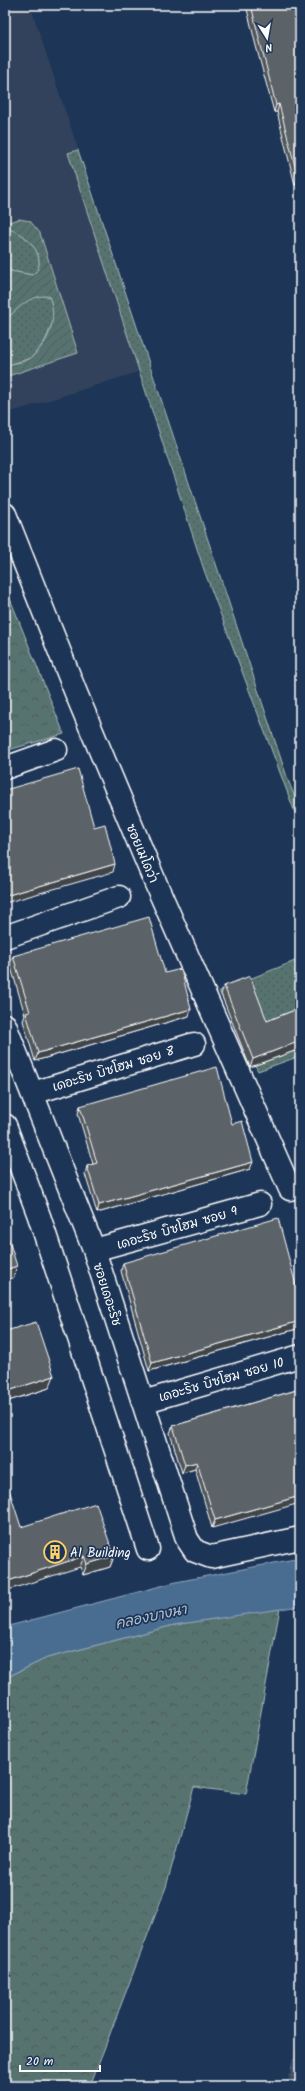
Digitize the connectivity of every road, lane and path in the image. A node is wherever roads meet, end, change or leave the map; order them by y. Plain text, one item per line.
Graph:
1 (5, 514) edge
2 (56, 750) dead end
3 (5, 768) edge
4 (119, 897) dead end
5 (5, 937) edge
6 (5, 1025) edge
7 (194, 1044) dead end
8 (33, 1093) junction
9 (5, 1125) edge
10 (290, 1189) dead end
11 (260, 1204) dead end
12 (94, 1250) junction
13 (300, 1356) edge
14 (143, 1402) junction
15 (300, 1538) edge
16 (148, 1549) dead end

1 - 10 street, ซอยเมโดว่า
2 - 3 street
4 - 5 street
6 - 8 street, ซอยเดอะริช
7 - 8 street, เดอะริช บิซโฮม ซอย 8
8 - 12 street, ซอยเดอะริช
9 - 16 street
11 - 12 street, เดอะริช บิซโฮม ซอย 9
12 - 14 street, ซอยเดอะริช
13 - 14 street, เดอะริช บิซโฮม ซอย 10
14 - 15 street, ซอยเดอะริช

